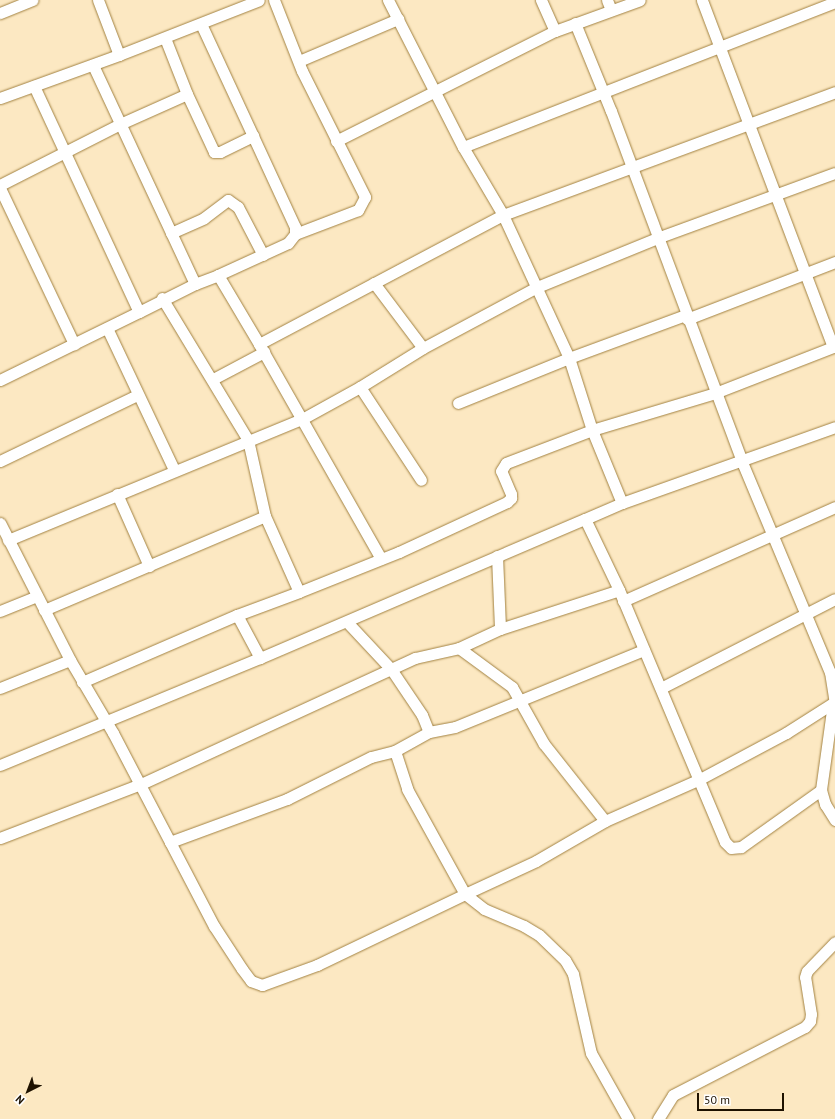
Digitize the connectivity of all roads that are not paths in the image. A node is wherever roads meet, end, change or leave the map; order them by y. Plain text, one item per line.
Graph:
1 (32, 0) edge
2 (98, 0) edge
3 (259, 0) edge
4 (274, 0) edge
5 (388, 0) edge
6 (541, 0) edge
7 (640, 0) edge
8 (702, 0) edge
9 (835, 2) edge
10 (232, 5) edge
11 (609, 5) edge
12 (0, 13) edge
13 (398, 19) junction
14 (575, 23) junction
15 (201, 24) junction
16 (554, 31) junction
17 (166, 38) junction
18 (721, 48) junction
19 (119, 55) junction
20 (299, 61) junction
21 (93, 65) junction
22 (34, 86) junction
23 (436, 91) junction
24 (835, 92) edge
25 (187, 94) junction
26 (604, 94) junction
27 (0, 98) edge
28 (751, 123) junction
29 (120, 124) junction
30 (253, 136) junction
31 (336, 141) junction
32 (464, 147) junction
33 (65, 154) junction
34 (630, 166) junction
35 (835, 173) edge
36 (0, 186) edge
37 (777, 194) junction
38 (502, 215) junction
39 (171, 232) junction
40 (296, 234) junction
41 (657, 238) junction
42 (263, 255) junction
43 (835, 262) edge
44 (806, 274) junction
45 (218, 275) junction
46 (374, 283) junction
47 (195, 284) junction
48 (537, 287) junction
49 (162, 298) junction
50 (138, 312) junction
51 (686, 317) junction
52 (107, 328) junction
53 (74, 344) junction
54 (261, 348) junction
55 (423, 348) junction
56 (834, 348) edge
57 (569, 358) junction
58 (213, 379) junction
59 (0, 380) edge
60 (360, 387) junction
61 (715, 393) junction
62 (137, 395) junction
63 (458, 403) dead end
64 (302, 419) junction
65 (835, 427) edge
66 (592, 430) junction
67 (248, 440) junction
68 (0, 461) edge
69 (742, 462) junction
70 (174, 470) junction
71 (421, 480) dead end
72 (118, 494) junction
73 (622, 503) junction
74 (835, 507) edge
75 (265, 516) junction
76 (585, 519) junction
77 (1, 527) edge
78 (772, 535) junction
79 (8, 540) junction
80 (497, 556) junction
81 (381, 559) junction
82 (149, 566) junction
83 (298, 592) junction
84 (621, 595) junction
85 (36, 596) junction
86 (835, 599) edge
87 (44, 610) junction
88 (0, 611) edge
89 (806, 614) junction
90 (237, 615) junction
91 (347, 622) junction
92 (500, 629) junction
93 (458, 648) junction
94 (644, 650) junction
95 (260, 658) junction
96 (70, 660) junction
97 (391, 668) junction
98 (82, 682) junction
99 (0, 688) edge
100 (661, 688) junction
101 (520, 700) junction
102 (834, 702) edge
103 (106, 722) junction
104 (429, 732) junction
105 (395, 751) junction
106 (0, 765) edge
107 (698, 780) junction
108 (141, 784) junction
109 (821, 790) junction
110 (835, 820) edge
111 (605, 821) junction
112 (0, 838) edge
113 (170, 842) junction
114 (465, 894) junction
115 (835, 942) edge
116 (628, 1119) edge
117 (658, 1119) edge

1 - 12 street
2 - 19 street
3 - 10 street
4 - 20 street
5 - 13 street
6 - 16 street
7 - 11 street
8 - 18 street
9 - 18 street
10 - 15 street
11 - 14 street
13 - 20 street
13 - 23 street
14 - 16 street
14 - 26 street
15 - 17 street
15 - 30 street
16 - 23 street
17 - 19 street
17 - 25 street
18 - 26 street
18 - 28 street
19 - 21 street
20 - 31 street
21 - 22 street
21 - 29 street
22 - 27 street
22 - 33 street
23 - 31 street
23 - 32 street
24 - 28 street
25 - 29 street
25 - 30 street
26 - 32 street
26 - 34 street
28 - 34 street
28 - 37 street
29 - 33 street
29 - 39 street
30 - 40 street
31 - 40 street
32 - 38 street
33 - 36 street
33 - 50 street
34 - 38 street
34 - 41 street
35 - 37 street
36 - 53 street
37 - 41 street
37 - 44 street
38 - 46 street
38 - 48 street
39 - 42 street
39 - 47 street
40 - 42 street
41 - 48 street
41 - 51 street
42 - 45 street
43 - 44 street
44 - 51 street
44 - 56 street
45 - 47 street
45 - 54 street
46 - 54 street
46 - 55 street
47 - 49 street
48 - 55 street
48 - 57 street
49 - 50 street
49 - 58 street
50 - 52 street
51 - 57 street
51 - 61 street
52 - 53 street
52 - 62 street
53 - 59 street
54 - 58 street
54 - 64 street
55 - 60 street
56 - 61 street
57 - 63 street
57 - 66 street
58 - 67 street
60 - 64 street
60 - 71 street
61 - 66 street
61 - 69 street
62 - 68 street
62 - 70 street
64 - 67 street
64 - 81 street
65 - 69 street
66 - 73 street
66 - 81 street
67 - 70 street
67 - 75 street
69 - 73 street
69 - 78 street
70 - 72 street
72 - 79 street
72 - 82 street
73 - 76 street
74 - 78 street
75 - 82 street
75 - 83 street
76 - 80 street
76 - 84 street
77 - 79 street
78 - 84 street
78 - 89 street
79 - 85 street
80 - 91 street
80 - 92 street
81 - 83 street
82 - 87 street
83 - 90 street
84 - 92 street
84 - 94 street
85 - 87 street
85 - 88 street
86 - 89 street
87 - 96 street
89 - 100 street
89 - 102 street
90 - 95 street
90 - 98 street
91 - 95 street
91 - 97 street
92 - 93 street
93 - 97 street
93 - 101 street
94 - 100 street
94 - 101 street
95 - 103 street
96 - 98 street
96 - 99 street
97 - 104 street
97 - 108 street
98 - 103 street
100 - 107 street
101 - 104 street
101 - 111 street
102 - 107 street
102 - 109 street
103 - 106 street
103 - 108 street
104 - 105 street
105 - 113 street
105 - 114 street
107 - 109 street
107 - 111 street
108 - 112 street
108 - 113 street
109 - 110 street
111 - 114 street
113 - 114 street
114 - 116 street
115 - 117 street

